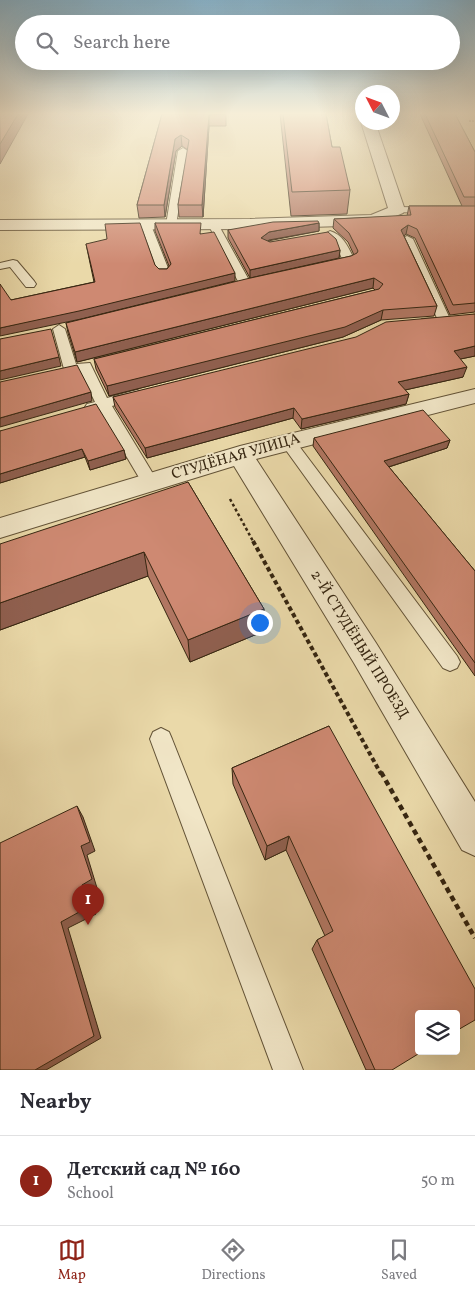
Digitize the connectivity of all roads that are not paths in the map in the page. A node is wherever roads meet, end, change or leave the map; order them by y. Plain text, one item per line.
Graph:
1 (180, 164) edge
2 (382, 164) edge
3 (397, 210) junction
4 (475, 211) edge
5 (171, 224) junction
6 (213, 224) junction
7 (0, 225) edge
8 (146, 225) junction
9 (323, 231) junction
10 (407, 239) edge
11 (0, 266) edge
12 (321, 268) edge
13 (164, 273) edge
14 (274, 278) edge
15 (30, 284) dead end
16 (460, 320) edge
17 (445, 321) junction
18 (418, 323) edge
19 (74, 326) edge
20 (59, 329) junction
21 (42, 333) edge
22 (83, 366) junction
23 (53, 373) edge
24 (150, 392) edge
25 (475, 396) edge
26 (102, 404) junction
27 (74, 412) edge
28 (288, 442) junction
29 (240, 455) junction
30 (150, 482) junction
31 (0, 528) edge
32 (450, 662) dead end
33 (161, 739) dead end
34 (475, 837) edge
35 (288, 1070) edge

1 - 5 lane
2 - 3 street
3 - 4 lane
3 - 9 street
5 - 6 street
5 - 8 street
6 - 9 street
6 - 14 lane
7 - 8 street
8 - 13 lane
9 - 12 lane
10 - 17 lane
11 - 15 lane
16 - 17 lane
17 - 18 lane
19 - 20 lane
20 - 21 lane
20 - 22 lane
22 - 23 lane
22 - 26 lane
24 - 26 lane
25 - 28 street, СТУДЁНАЯ УЛИЦА
26 - 27 lane
26 - 30 lane
28 - 29 street, СТУДЁНАЯ УЛИЦА
28 - 32 lane
29 - 30 street, СТУДЁНАЯ УЛИЦА
29 - 34 street, 2-Й СТУДЁНЫЙ ПРОЕЗД
30 - 31 street, СТУДЁНАЯ УЛИЦА
33 - 35 lane

